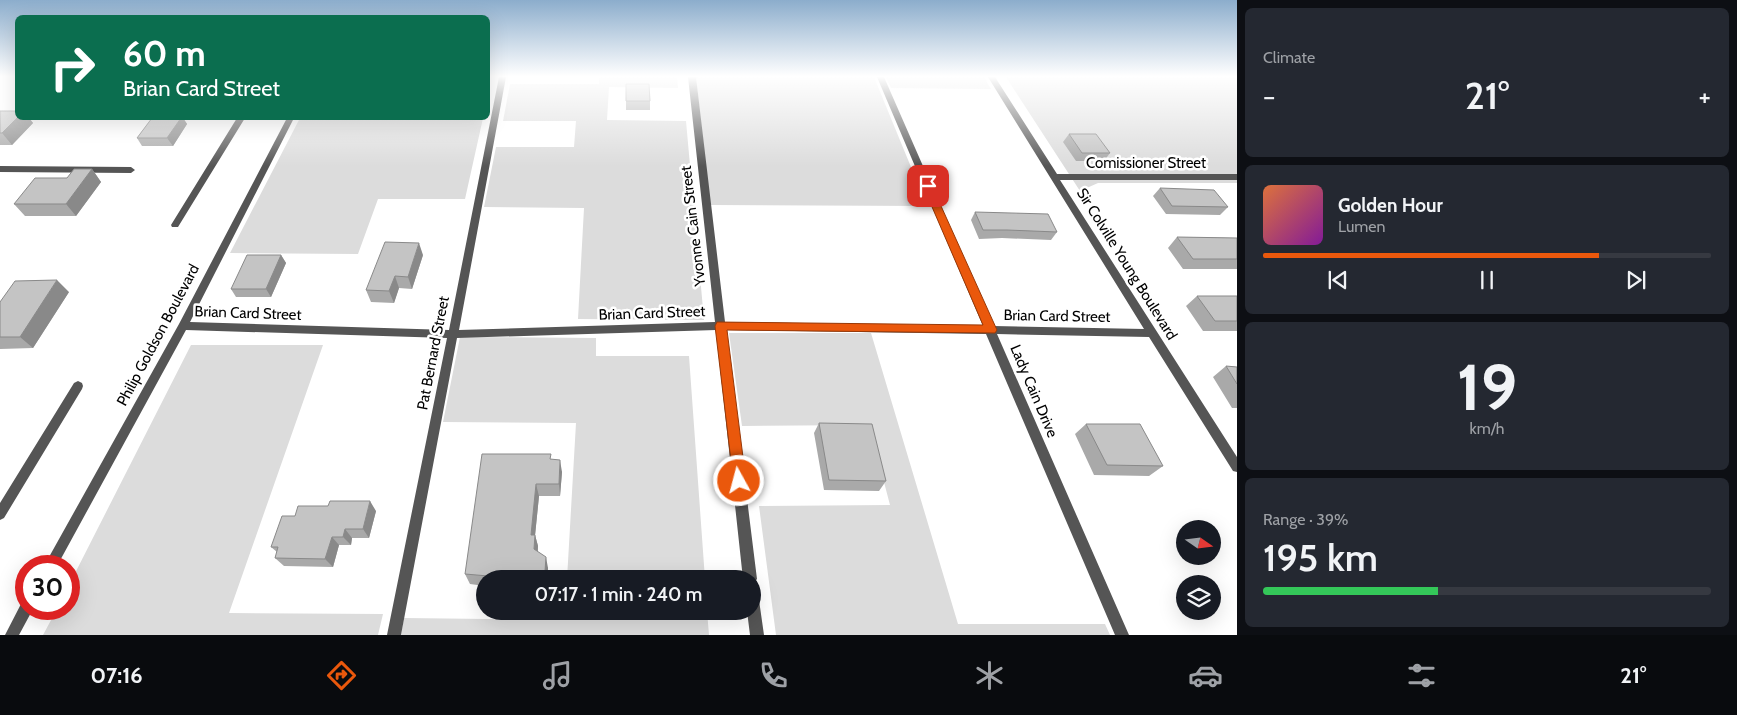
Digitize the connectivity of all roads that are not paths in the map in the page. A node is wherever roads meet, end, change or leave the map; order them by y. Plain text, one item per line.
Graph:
1 (497, 107) edge
2 (695, 107) edge
3 (893, 107) edge
4 (1009, 107) edge
5 (240, 120) edge
6 (289, 120) edge
7 (0, 169) edge
8 (131, 170) dead end
9 (1054, 177) junction
10 (1237, 177) edge
11 (175, 225) dead end
12 (183, 326) junction
13 (721, 326) junction
14 (991, 330) junction
15 (1152, 333) junction
16 (452, 334) junction
17 (78, 386) dead end
18 (1237, 467) edge
19 (0, 514) edge
20 (56, 555) edge
21 (749, 570) edge
22 (20, 620) edge
23 (755, 620) edge
24 (12, 635) edge
25 (394, 635) edge
26 (757, 635) edge
27 (1122, 635) edge

1 - 16 street, Pat Bernard Street
2 - 13 street, Yvonne Cain Street
3 - 14 street, Lady Cain Drive
4 - 9 street, Sir Colville Young Boulevard
5 - 11 street
6 - 12 street, Philip Goldson Boulevard
7 - 8 street
9 - 10 street, Comissioner Street
9 - 15 street, Sir Colville Young Boulevard
12 - 16 street, Brian Card Street
12 - 20 street, Philip Goldson Boulevard
13 - 14 street, Brian Card Street
13 - 16 street, Brian Card Street
13 - 21 street, Yvonne Cain Street
14 - 15 street, Brian Card Street
14 - 27 street, Lady Cain Drive
15 - 18 street, Sir Colville Young Boulevard
16 - 25 street, Pat Bernard Street
17 - 19 street
22 - 24 street
23 - 26 street

